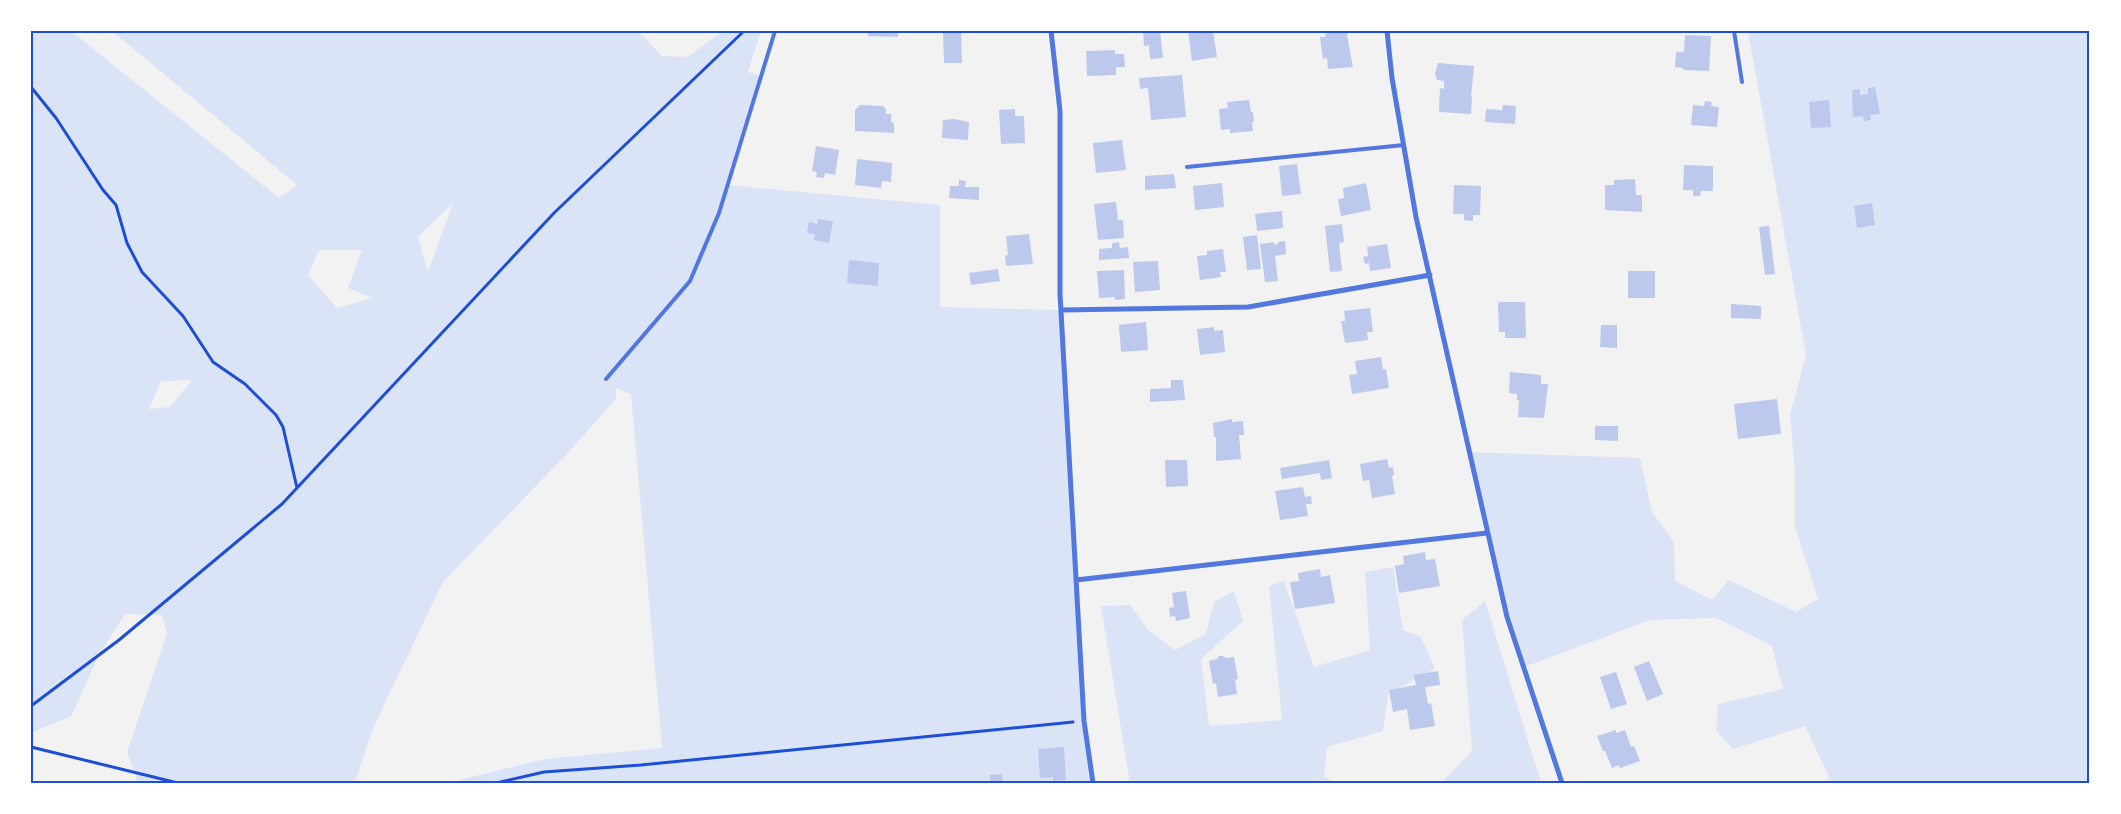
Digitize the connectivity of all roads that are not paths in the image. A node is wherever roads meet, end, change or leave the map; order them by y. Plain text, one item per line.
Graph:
1 (775, 31) edge
2 (1051, 31) edge
3 (1387, 31) edge
4 (1734, 31) edge
5 (1742, 82) dead end
6 (1404, 145) junction
7 (1187, 167) dead end
8 (1430, 275) junction
9 (1061, 310) junction
10 (606, 379) dead end
11 (1488, 533) junction
12 (1076, 580) junction
13 (1093, 783) edge
14 (1562, 783) edge

1 - 10 lane
2 - 9 street
3 - 6 street
4 - 5 lane
6 - 7 lane
6 - 8 street
8 - 9 street
8 - 11 street
9 - 12 street
11 - 12 street
11 - 14 street
12 - 13 street

